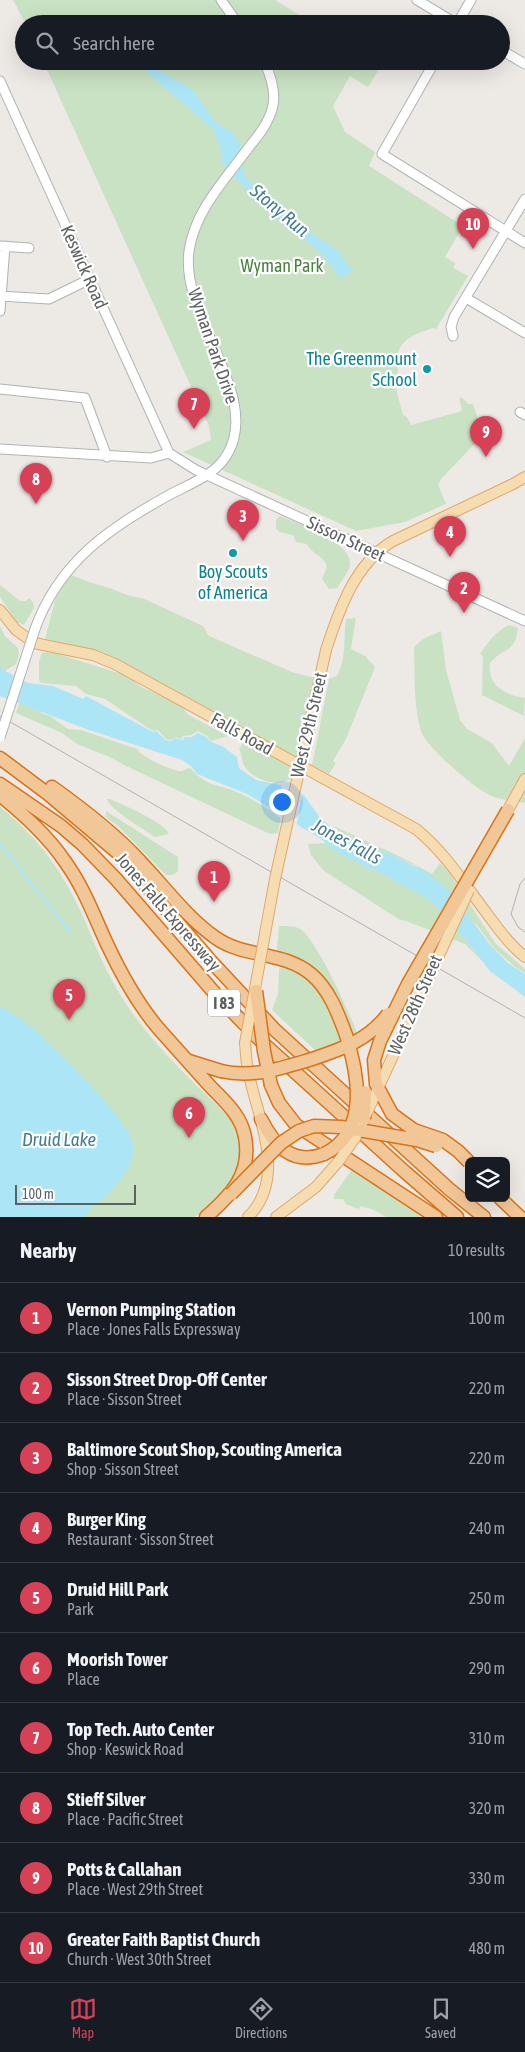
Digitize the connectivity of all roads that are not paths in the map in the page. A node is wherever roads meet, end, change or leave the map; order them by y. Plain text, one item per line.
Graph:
1 (221, 0) edge
2 (417, 0) edge
3 (471, 0) edge
4 (232, 15) edge
5 (442, 15) edge
6 (462, 15) edge
7 (510, 55) edge
8 (525, 64) edge
9 (268, 70) edge
10 (430, 70) edge
11 (0, 81) edge
12 (525, 199) edge
13 (506, 231) junction
14 (525, 242) edge
15 (2, 246) edge
16 (29, 248) dead end
17 (90, 279) junction
18 (0, 296) edge
19 (466, 298) junction
20 (0, 311) edge
21 (525, 333) edge
22 (453, 336) dead end
23 (0, 389) edge
24 (0, 449) edge
25 (169, 453) junction
26 (107, 457) junction
27 (207, 475) junction
28 (525, 477) edge
29 (375, 552) junction
30 (0, 610) edge
31 (525, 621) edge
32 (0, 737) edge
33 (0, 758) edge
34 (13, 768) junction
35 (525, 779) edge
36 (0, 784) edge
37 (0, 795) edge
38 (508, 810) junction
39 (525, 957) edge
40 (408, 984) junction
41 (256, 991) junction
42 (346, 1035) junction
43 (189, 1061) junction
44 (261, 1119) junction
45 (364, 1119) junction
46 (465, 1158) edge
47 (465, 1165) edge
48 (228, 1197) junction
49 (504, 1202) edge
50 (279, 1215) edge
51 (206, 1217) edge
52 (248, 1217) edge
53 (436, 1217) edge
54 (457, 1217) edge
55 (484, 1217) edge
56 (520, 1217) edge

1 - 4 street
2 - 5 street
3 - 6 street
7 - 8 street
9 - 27 street, Wyman Park Drive
10 - 13 street
11 - 17 street, Keswick Road
12 - 13 street
13 - 14 street
13 - 19 street
15 - 16 street
15 - 18 street
17 - 18 street
17 - 25 street, Keswick Road
18 - 20 street
19 - 21 street
19 - 22 street
23 - 26 street
24 - 26 street
25 - 26 street
25 - 27 street, Sisson Street
27 - 29 street, Sisson Street
27 - 32 street, Wyman Park Drive, bridge
28 - 29 main road, West 29th Street
29 - 31 street, Sisson Street
29 - 41 main road, West 29th Street, bridge
30 - 39 main road, Falls Road
33 - 34 highway, Jones Falls Expressway / I 83
34 - 42 highway
34 - 55 highway, Jones Falls Expressway / I 83
35 - 38 main road, West 28th Street
36 - 54 highway, Jones Falls Expressway / I 83
37 - 43 highway
38 - 40 highway, bridge
38 - 45 main road, West 28th Street, bridge
40 - 43 highway, bridge
40 - 46 highway, bridge
41 - 44 main road, West 29th Street, bridge
41 - 53 highway, bridge
42 - 44 highway, bridge
42 - 45 highway, bridge
43 - 48 highway, bridge
44 - 52 main road, West 29th Street
45 - 50 main road, West 28th Street, bridge
47 - 48 highway, bridge
48 - 51 highway
49 - 56 highway

